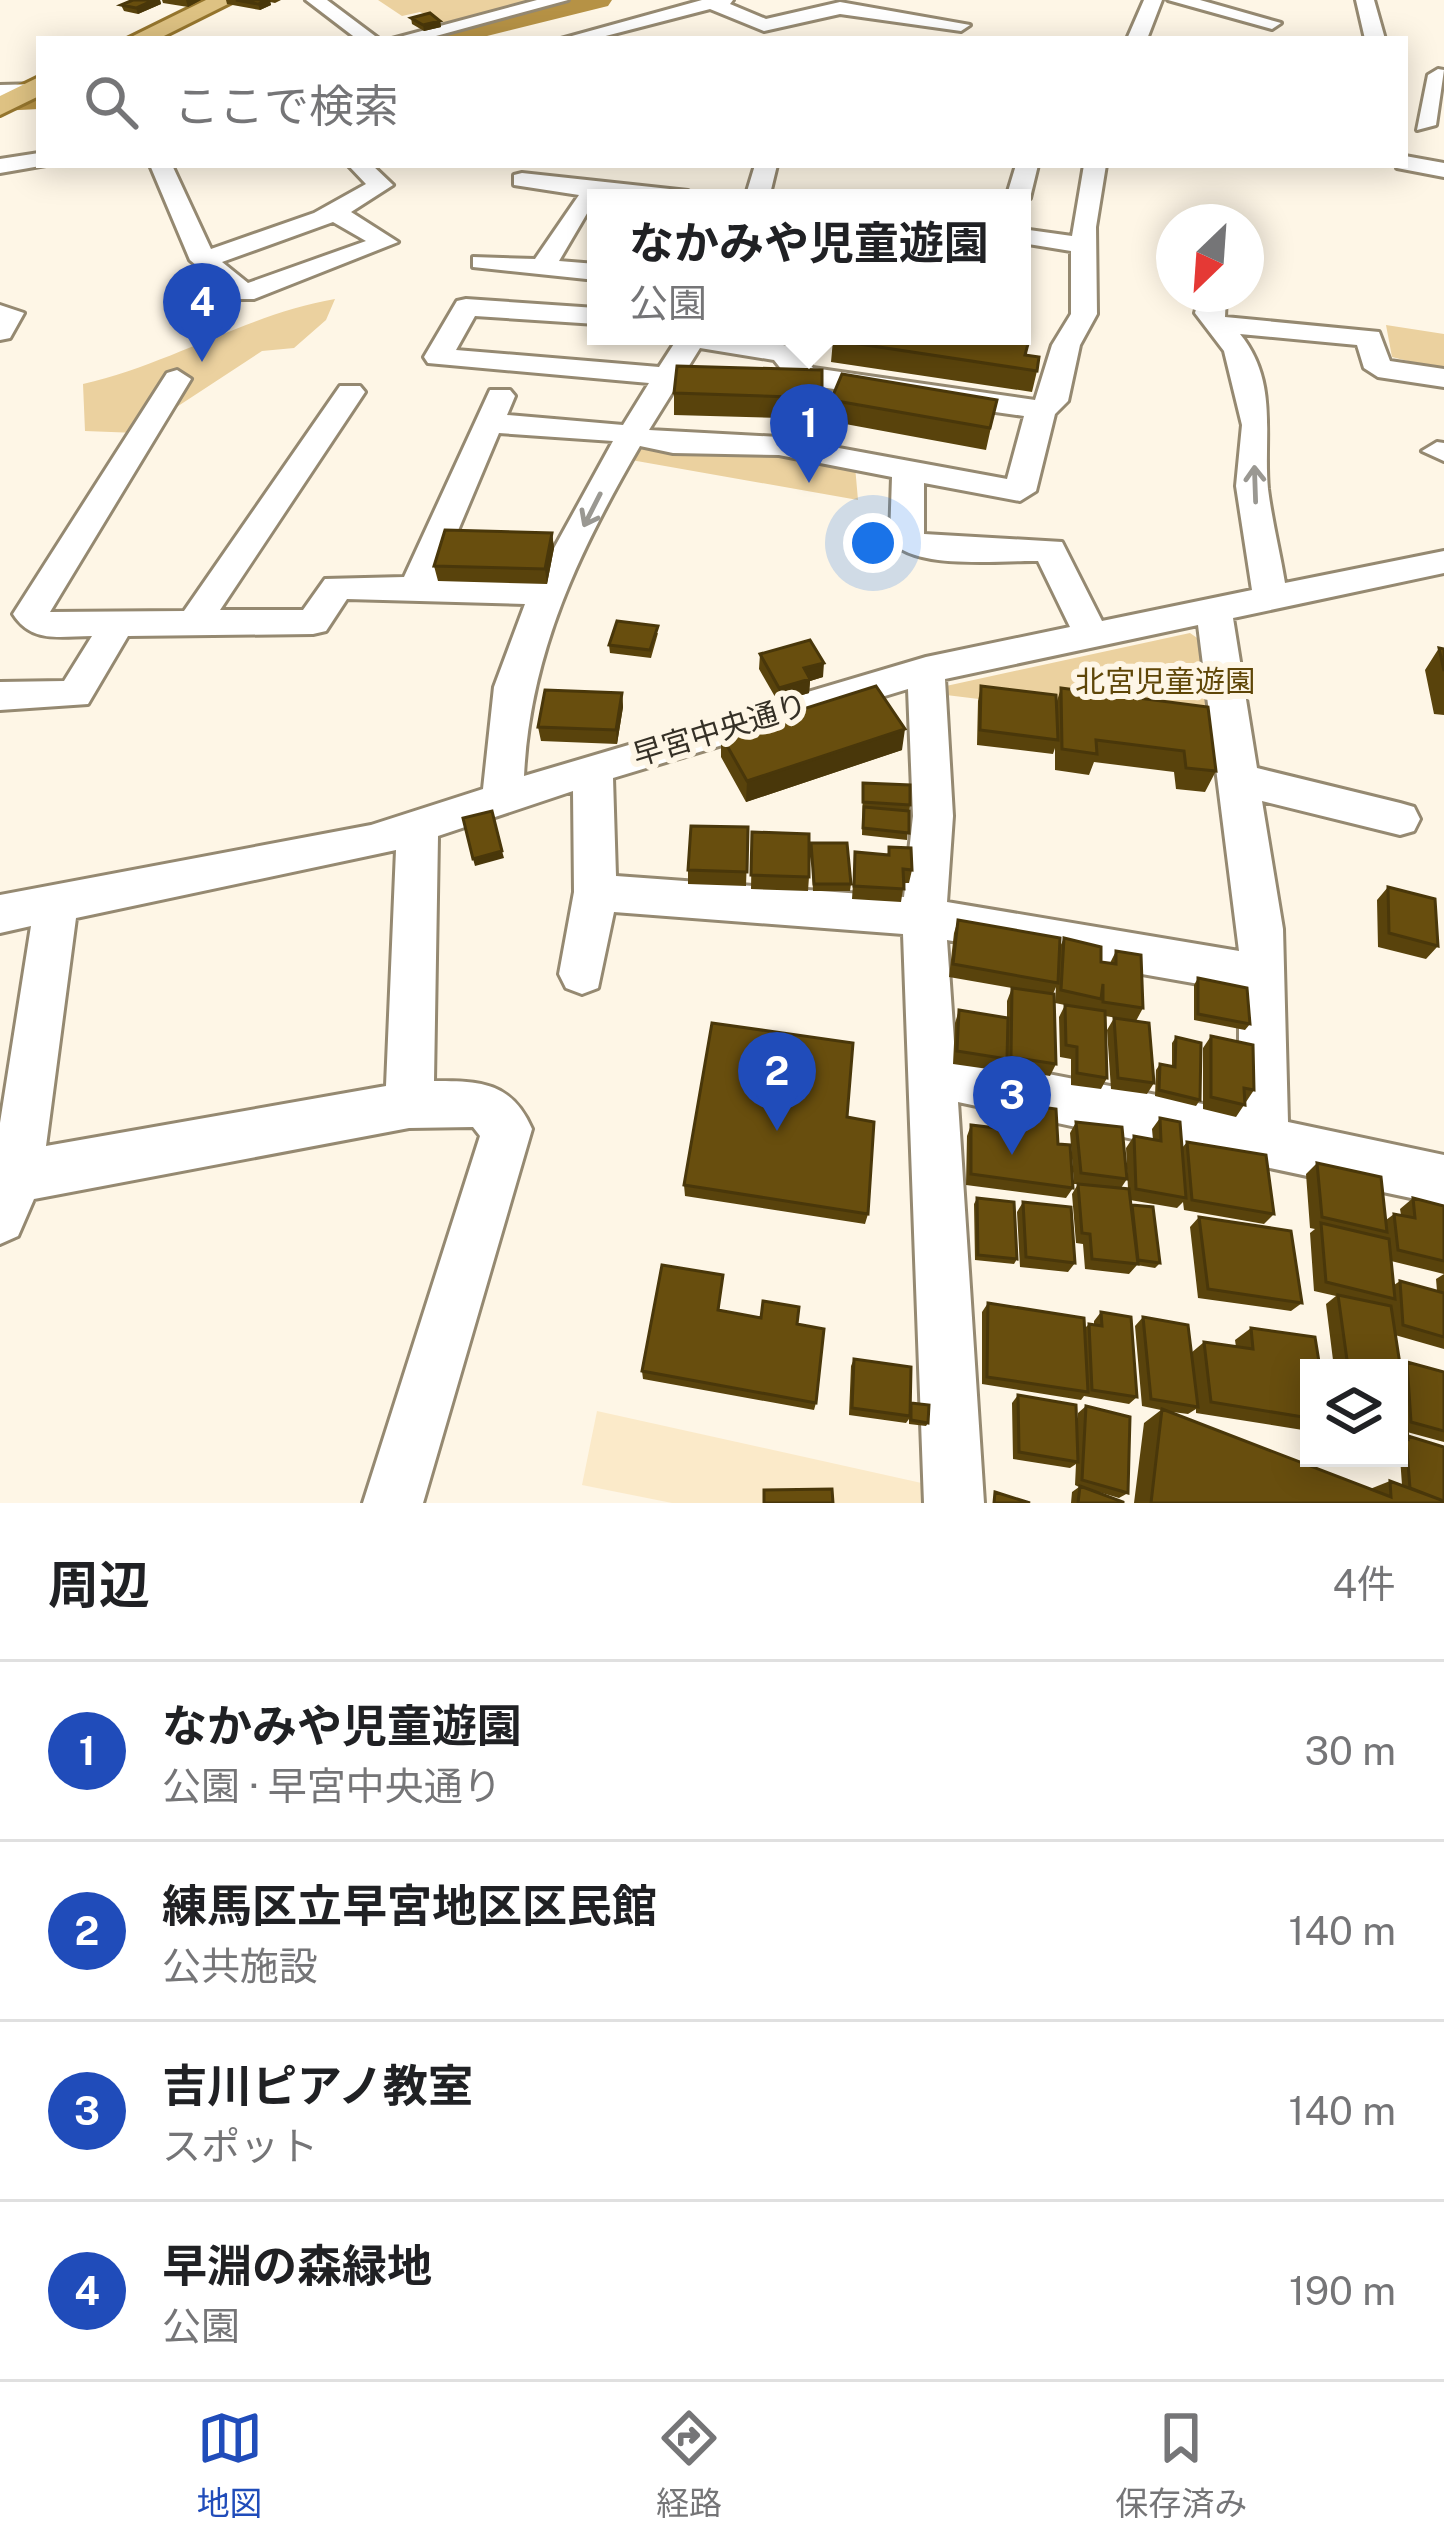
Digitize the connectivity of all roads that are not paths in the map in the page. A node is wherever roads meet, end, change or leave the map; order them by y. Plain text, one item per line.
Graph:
1 (225, 0) edge
2 (315, 0) edge
3 (559, 0) edge
4 (1153, 0) edge
5 (1177, 0) edge
6 (1268, 0) edge
7 (1365, 0) edge
8 (718, 2) edge
9 (961, 25) dead end
10 (1273, 31) edge
11 (147, 36) edge
12 (365, 36) edge
13 (414, 36) edge
14 (583, 36) edge
15 (1138, 36) edge
16 (1374, 36) edge
17 (1434, 75) edge
18 (26, 89) edge
19 (0, 107) edge
20 (1424, 125) edge
21 (36, 160) edge
22 (1408, 164) edge
23 (0, 166) edge
24 (161, 168) edge
25 (367, 168) edge
26 (1095, 168) edge
27 (1444, 170) edge
28 (522, 180) dead end
29 (587, 189) edge
30 (587, 200) edge
31 (333, 212) junction
32 (569, 226) junction
33 (587, 228) edge
34 (1031, 237) edge
35 (1084, 245) junction
36 (203, 260) junction
37 (482, 262) dead end
38 (542, 267) junction
39 (587, 271) edge
40 (1217, 312) edge
41 (1231, 312) edge
42 (0, 313) edge
43 (587, 315) edge
44 (0, 332) edge
45 (688, 345) edge
46 (738, 345) edge
47 (667, 376) junction
48 (177, 379) dead end
49 (1444, 379) edge
50 (350, 392) dead end
51 (1041, 410) junction
52 (630, 435) junction
53 (908, 470) junction
54 (1444, 562) edge
55 (555, 582) junction
56 (416, 590) junction
57 (1270, 600) junction
58 (1214, 611) junction
59 (194, 624) junction
60 (117, 625) junction
61 (1092, 636) junction
62 (926, 670) junction
63 (0, 696) edge
64 (593, 770) junction
65 (1238, 779) junction
66 (502, 801) junction
67 (1400, 819) dead end
68 (418, 830) junction
69 (596, 892) junction
70 (56, 903) junction
71 (0, 914) edge
72 (924, 917) junction
73 (582, 974) dead end
74 (1263, 975) junction
75 (933, 1075) junction
76 (409, 1105) junction
77 (1264, 1139) junction
78 (1444, 1180) edge
79 (6, 1192) edge
80 (393, 1503) edge
81 (954, 1503) edge

1 - 11 main road
2 - 12 street
3 - 13 street
4 - 15 street
5 - 10 street
6 - 10 street
7 - 16 street
8 - 9 street
8 - 14 street
17 - 20 street
18 - 19 main road
21 - 23 street
22 - 27 street
24 - 36 street
25 - 31 street
26 - 35 street
28 - 29 street
30 - 32 street
31 - 36 street
31 - 36 street
32 - 33 street
32 - 38 street
34 - 35 street
35 - 51 street
37 - 38 street
38 - 39 street
57 -> 40 street
41 - 49 street
42 - 44 street
43 - 47 street
45 - 47 street
46 - 51 street
47 - 52 street
48 - 60 street
50 - 59 street
51 - 53 street
52 - 53 street
52 -> 55 street
52 - 56 street
53 - 61 street
54 - 57 street, 早宮中央通り
55 - 56 street
55 - 66 street
56 - 59 street
57 - 58 street, 早宮中央通り
58 - 61 street, 早宮中央通り
58 - 65 street
59 - 60 street
60 - 63 street
61 - 62 street, 早宮中央通り
62 - 64 street, 早宮中央通り
62 - 72 street
64 - 66 street, 早宮中央通り
64 - 69 street
65 - 67 street
65 - 74 street
66 - 68 street, 早宮中央通り
68 - 70 street, 早宮中央通り
68 - 76 street
69 - 72 street
69 - 73 street
70 - 71 street, 早宮中央通り
70 - 79 street
72 - 74 street
72 - 75 street
74 - 77 street
75 - 77 street
75 - 81 street
76 - 79 street
76 - 80 street
77 - 78 street

